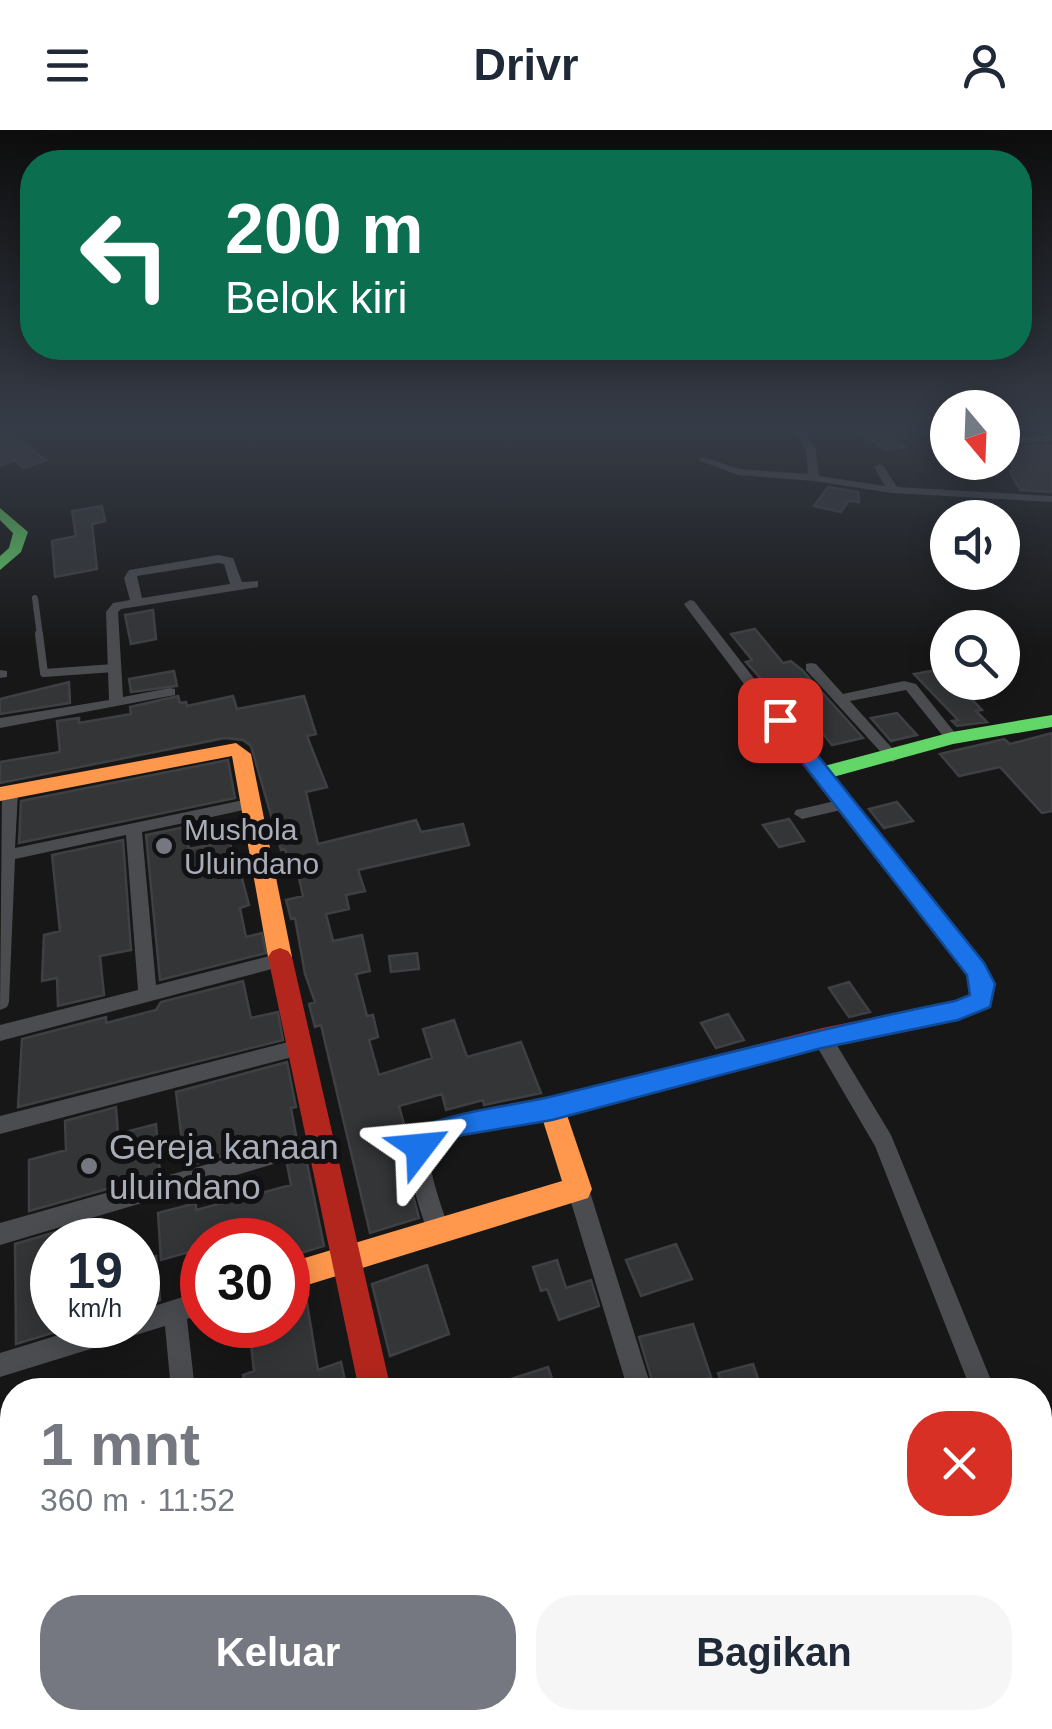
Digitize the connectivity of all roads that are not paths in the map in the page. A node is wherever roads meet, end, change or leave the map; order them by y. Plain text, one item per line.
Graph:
1 (0, 512) edge
2 (0, 565) edge
3 (254, 584) dead end
4 (237, 586) junction
5 (35, 598) dead end
6 (136, 601) junction
7 (690, 604) dead end
8 (811, 667) dead end
9 (114, 668) junction
10 (170, 692) dead end
11 (840, 699) junction
12 (116, 703) junction
13 (1052, 721) edge
14 (0, 723) edge
15 (952, 738) junction
16 (893, 757) junction
17 (820, 774) junction
18 (5, 792) edge
19 (253, 803) junction
20 (844, 804) junction
21 (802, 814) dead end
22 (134, 830) junction
23 (8, 856) junction
24 (281, 960) junction
25 (147, 992) junction
26 (0, 1002) edge
27 (0, 1033) edge
28 (822, 1038) junction
29 (300, 1046) junction
30 (552, 1108) junction
31 (0, 1126) edge
32 (322, 1141) junction
33 (578, 1189) junction
34 (439, 1232) junction
35 (0, 1234) edge
36 (348, 1259) junction
37 (310, 1270) edge
38 (180, 1309) edge
39 (175, 1311) junction
40 (160, 1315) edge
41 (55, 1348) edge
42 (0, 1365) edge
43 (181, 1378) edge
44 (372, 1378) edge
45 (636, 1378) edge
46 (978, 1378) edge

1 - 2 street
3 - 4 street
4 - 6 street
4 - 6 street
5 - 9 lane
6 - 9 street
7 - 17 street
8 - 11 street
9 - 12 street
10 - 12 street
11 - 15 street
11 - 16 street
12 - 14 street
13 - 15 street
15 - 16 street
16 - 17 street
17 - 20 street
18 - 19 street
18 - 23 street
19 - 22 street
19 - 24 street
20 - 21 street
20 - 28 street
22 - 23 street
22 - 25 street
23 - 26 street
24 - 25 street
24 - 29 street
25 - 27 street
28 - 30 street
28 - 46 street
29 - 31 street
29 - 32 street
30 - 33 street
30 - 34 street
32 - 35 street
32 - 36 street
33 - 34 street
33 - 45 street
34 - 36 street
36 - 37 street
36 - 44 street
38 - 39 street
39 - 40 street
39 - 43 street
41 - 42 street

